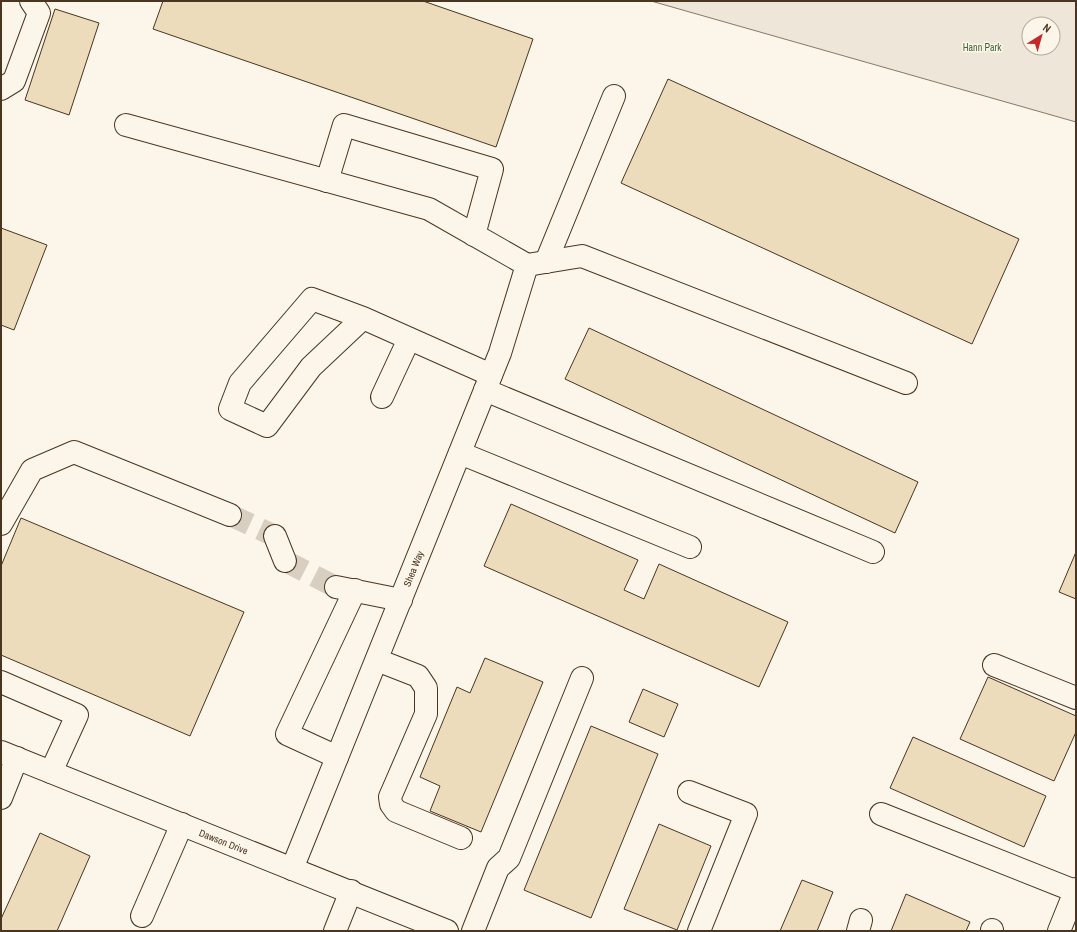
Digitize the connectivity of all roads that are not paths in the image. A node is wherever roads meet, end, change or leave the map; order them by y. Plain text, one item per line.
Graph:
1 (31, 1) edge
2 (1, 89) edge
3 (614, 96) dead end
4 (126, 125) dead end
5 (327, 181) junction
6 (474, 235) junction
7 (536, 264) junction
8 (362, 318) junction
9 (409, 339) junction
10 (488, 383) junction
11 (906, 383) dead end
12 (382, 397) dead end
13 (460, 453) junction
14 (230, 515) tunnel mouth
15 (1, 524) edge
16 (275, 536) tunnel mouth
17 (690, 547) dead end
18 (873, 552) dead end
19 (285, 561) tunnel mouth
20 (401, 600) junction
21 (377, 660) junction
22 (994, 665) dead end
23 (582, 678) dead end
24 (1, 682) edge
25 (1076, 698) edge
26 (9, 755) edge
27 (337, 757) junction
28 (51, 772) junction
29 (689, 792) dead end
30 (1, 798) edge
31 (881, 814) dead end
32 (182, 824) junction
33 (461, 838) dead end
34 (292, 868) junction
35 (1076, 890) edge
36 (350, 891) junction
37 (142, 916) dead end
38 (335, 931) edge
39 (447, 931) edge
40 (473, 931) edge
41 (699, 931) edge
42 (1059, 931) edge

1 - 2 street
3 - 7 street, Shea Way
4 - 5 street
5 - 6 street
5 - 6 street
6 - 7 street
7 - 10 street, Shea Way
7 - 11 street
8 - 8 street
8 - 9 street
9 - 10 street
9 - 12 street
10 - 13 street, Shea Way
10 - 18 street
13 - 17 street
13 - 20 street, Shea Way
14 - 15 street
16 - 19 street
20 - 21 street, Shea Way
20 - 27 street
21 - 27 street, Shea Way
21 - 33 street
22 - 25 street
23 - 40 street
24 - 28 street
26 - 28 street, Dawson Drive
26 - 30 street
27 - 34 street, Shea Way
28 - 32 street, Dawson Drive
29 - 41 street
31 - 35 street
32 - 34 street, Dawson Drive
32 - 37 street
34 - 36 street, Dawson Drive
35 - 42 street
36 - 38 street
36 - 39 street, Dawson Drive

